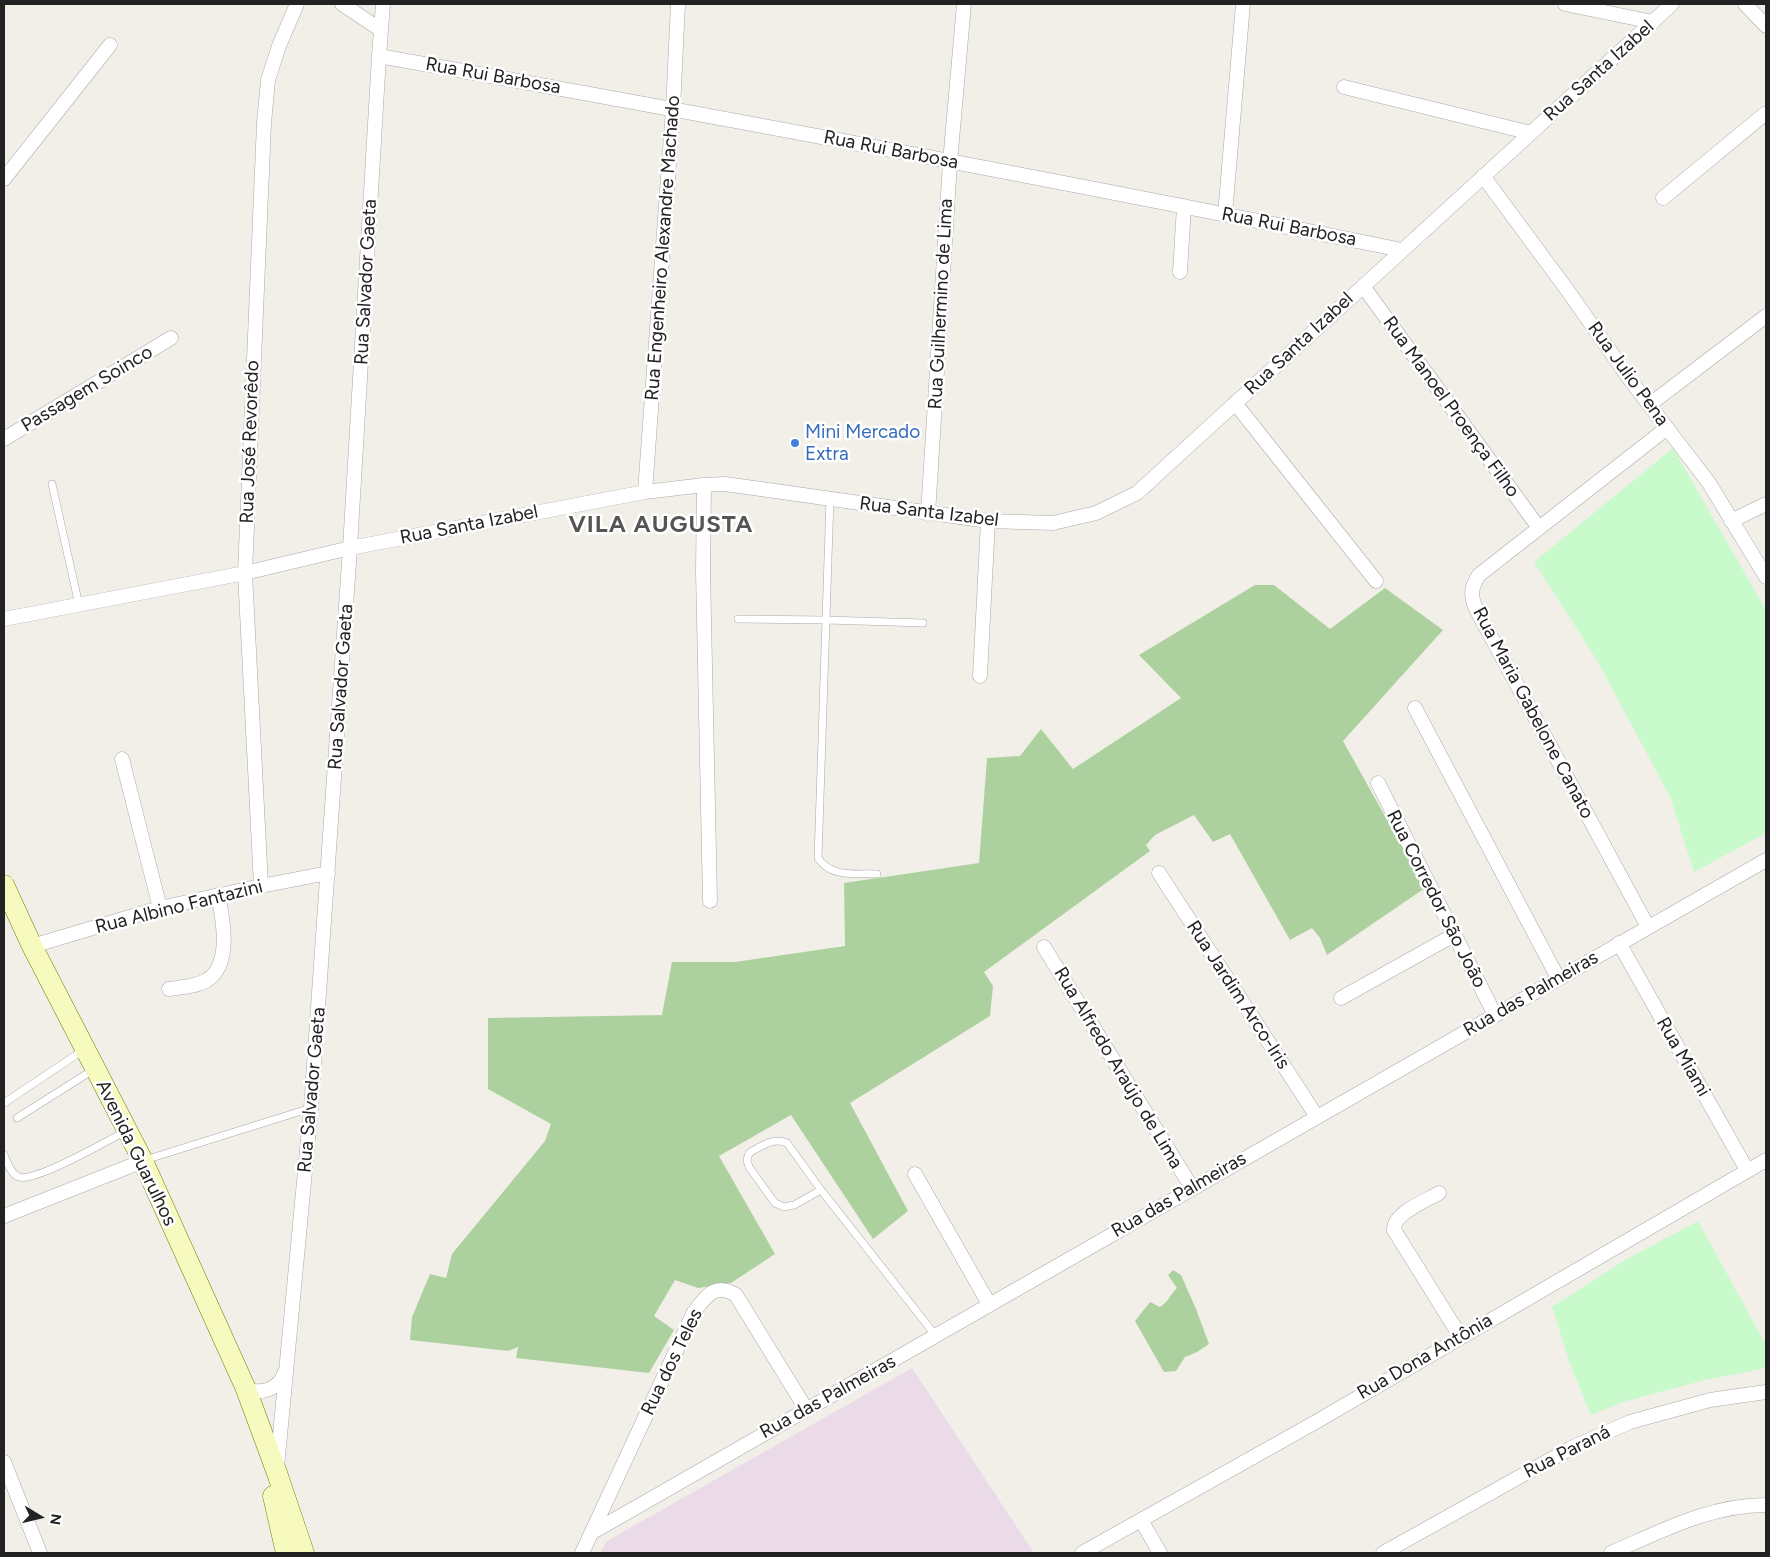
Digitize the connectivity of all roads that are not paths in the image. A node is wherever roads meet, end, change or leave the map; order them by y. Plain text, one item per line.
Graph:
1 (297, 4) edge
2 (342, 4) edge
3 (383, 4) edge
4 (678, 4) edge
5 (964, 4) edge
6 (1243, 4) edge
7 (1565, 4) edge
8 (1672, 4) edge
9 (1745, 4) edge
10 (1653, 22) junction
11 (1766, 26) edge
12 (381, 30) junction
13 (110, 45) dead end
14 (378, 56) junction
15 (1344, 87) dead end
16 (673, 109) junction
17 (1766, 113) edge
18 (1531, 132) junction
19 (950, 162) junction
20 (1483, 176) junction
21 (4, 179) edge
22 (1663, 198) dead end
23 (1184, 206) junction
24 (1225, 214) junction
25 (1402, 250) junction
26 (1180, 272) dead end
27 (1363, 286) junction
28 (1766, 316) edge
29 (171, 338) dead end
30 (1235, 403) junction
31 (1650, 405) junction
32 (1667, 428) junction
33 (4, 439) edge
34 (52, 484) dead end
35 (704, 485) junction
36 (645, 492) junction
37 (830, 499) junction
38 (1766, 504) edge
39 (928, 514) junction
40 (988, 521) junction
41 (1731, 521) junction
42 (1539, 528) junction
43 (350, 548) junction
44 (245, 573) junction
45 (1766, 577) edge
46 (1376, 581) dead end
47 (79, 606) junction
48 (4, 619) edge
49 (738, 620) dead end
50 (826, 620) junction
51 (924, 623) dead end
52 (980, 676) dead end
53 (1414, 708) dead end
54 (122, 759) dead end
55 (1378, 784) dead end
56 (1766, 860) edge
57 (328, 873) junction
58 (1159, 873) dead end
59 (877, 874) dead end
60 (4, 885) edge
61 (261, 886) junction
62 (218, 895) junction
63 (710, 902) dead end
64 (160, 908) junction
65 (1648, 927) junction
66 (1454, 935) junction
67 (1619, 943) junction
68 (32, 946) junction
69 (1044, 947) dead end
70 (1558, 978) junction
71 (168, 990) dead end
72 (1341, 998) dead end
73 (1495, 1014) junction
74 (85, 1049) junction
75 (95, 1068) junction
76 (4, 1103) edge
77 (311, 1108) junction
78 (1317, 1117) junction
79 (17, 1118) dead end
80 (126, 1131) junction
81 (4, 1155) edge
82 (1766, 1160) edge
83 (142, 1161) junction
84 (1747, 1170) junction
85 (915, 1174) dead end
86 (1192, 1188) junction
87 (820, 1190) junction
88 (1439, 1193) dead end
89 (4, 1216) edge
90 (989, 1304) junction
91 (1460, 1336) junction
92 (936, 1337) junction
93 (286, 1368) junction
94 (246, 1389) junction
95 (1766, 1392) edge
96 (806, 1409) junction
97 (259, 1426) junction
98 (4, 1462) edge
99 (277, 1473) junction
100 (8, 1486) edge
101 (1766, 1505) edge
102 (1141, 1520) junction
103 (593, 1532) junction
104 (40, 1553) edge
105 (286, 1553) edge
106 (304, 1553) edge
107 (582, 1553) edge
108 (1082, 1553) edge
109 (1160, 1553) edge
110 (1383, 1553) edge
111 (1611, 1553) edge

1 - 44 street, Rua José Revorêdo
2 - 12 street
3 - 12 street, Rua Salvador Gaeta
4 - 16 street, Rua Engenheiro Alexandre Machado
5 - 19 street, Rua Guilhermino de Lima
6 - 24 street
7 - 10 street
8 - 10 street, Rua Santa Izabel
9 - 11 street
10 - 18 street, Rua Santa Izabel
12 - 14 street, Rua Salvador Gaeta
13 - 21 street
14 - 16 street, Rua Rui Barbosa
14 - 43 street, Rua Salvador Gaeta
15 - 18 street
16 - 19 street, Rua Rui Barbosa
16 - 36 street, Rua Engenheiro Alexandre Machado
17 - 22 street
18 - 20 street, Rua Santa Izabel
19 - 23 street, Rua Rui Barbosa
19 - 39 street, Rua Guilhermino de Lima
20 - 25 street, Rua Santa Izabel
20 - 31 street, Rua Julio Pena
23 - 24 street, Rua Rui Barbosa
23 - 26 street
24 - 25 street, Rua Rui Barbosa
25 - 27 street, Rua Santa Izabel
27 - 30 street, Rua Santa Izabel
27 - 42 street, Rua Manoel Proença Filho
28 - 31 street
29 - 33 street, Passagem Soinco
30 - 40 street, Rua Santa Izabel
30 - 46 street
31 - 32 street, Rua Julio Pena
32 - 41 street, Rua Julio Pena
32 - 42 street, Rua Maria Gabelone Canato
34 - 47 lane
35 - 36 street, Rua Santa Izabel
35 - 37 street, Rua Santa Izabel
35 - 63 street
36 - 43 street, Rua Santa Izabel
37 - 39 street, Rua Santa Izabel
37 - 50 lane
38 - 41 street
39 - 40 street, Rua Santa Izabel
40 - 52 street
41 - 45 street, Rua Julio Pena
42 - 65 street, Rua Maria Gabelone Canato
43 - 44 street, Rua Santa Izabel
43 - 57 street, Rua Salvador Gaeta
44 - 47 street, Rua Santa Izabel
44 - 61 street, Rua José Revorêdo
47 - 48 street, Rua Santa Izabel
49 - 50 lane
50 - 51 lane
50 - 59 lane
53 - 70 street
54 - 64 street
55 - 66 street, Rua Corredor São João
56 - 65 street, Rua das Palmeiras
57 - 61 street, Rua Albino Fantazini
57 - 77 street, Rua Salvador Gaeta
58 - 78 street, Rua Jardim Arco-Iris
60 - 68 main road, Avenida Guarulhos
61 - 62 street, Rua Albino Fantazini
62 - 64 street, Rua Albino Fantazini
62 - 71 street
64 - 68 street, Rua Albino Fantazini
65 - 67 street, Rua das Palmeiras
66 - 72 street
66 - 73 street, Rua Corredor São João
67 - 70 street, Rua das Palmeiras
67 - 84 street, Rua Miami
68 - 74 main road, Avenida Guarulhos
69 - 86 street, Rua Alfredo Araújo de Lima
70 - 73 street, Rua das Palmeiras
73 - 78 street, Rua das Palmeiras
74 - 75 main road, Avenida Guarulhos
74 - 76 lane
75 - 79 lane
75 - 80 main road, Avenida Guarulhos
77 - 83 lane
77 - 93 street, Rua Salvador Gaeta
78 - 86 street, Rua das Palmeiras
80 - 81 lane
80 - 83 main road, Avenida Guarulhos
82 - 84 street, Rua Dona Antônia
83 - 89 street
83 - 94 main road, Avenida Guarulhos
84 - 91 street, Rua Dona Antônia
85 - 90 street
86 - 90 street, Rua das Palmeiras
87 - 87 lane
87 - 92 lane
88 - 91 street
90 - 92 street, Rua das Palmeiras
91 - 102 street, Rua Dona Antônia
92 - 96 street, Rua das Palmeiras
93 - 94 street
93 - 99 street, Rua Salvador Gaeta
94 - 97 main road, Avenida Guarulhos
95 - 110 street, Rua Paraná
96 - 103 street, Rua das Palmeiras
96 - 103 street, Rua dos Teles
97 - 99 main road, Avenida Guarulhos
97 - 105 main road, Avenida Guarulhos
98 - 100 street
99 - 106 main road, Avenida Guarulhos
100 - 104 street
101 - 111 street
102 - 108 street, Rua Dona Antônia
102 - 109 street
103 - 107 street, Rua dos Teles

